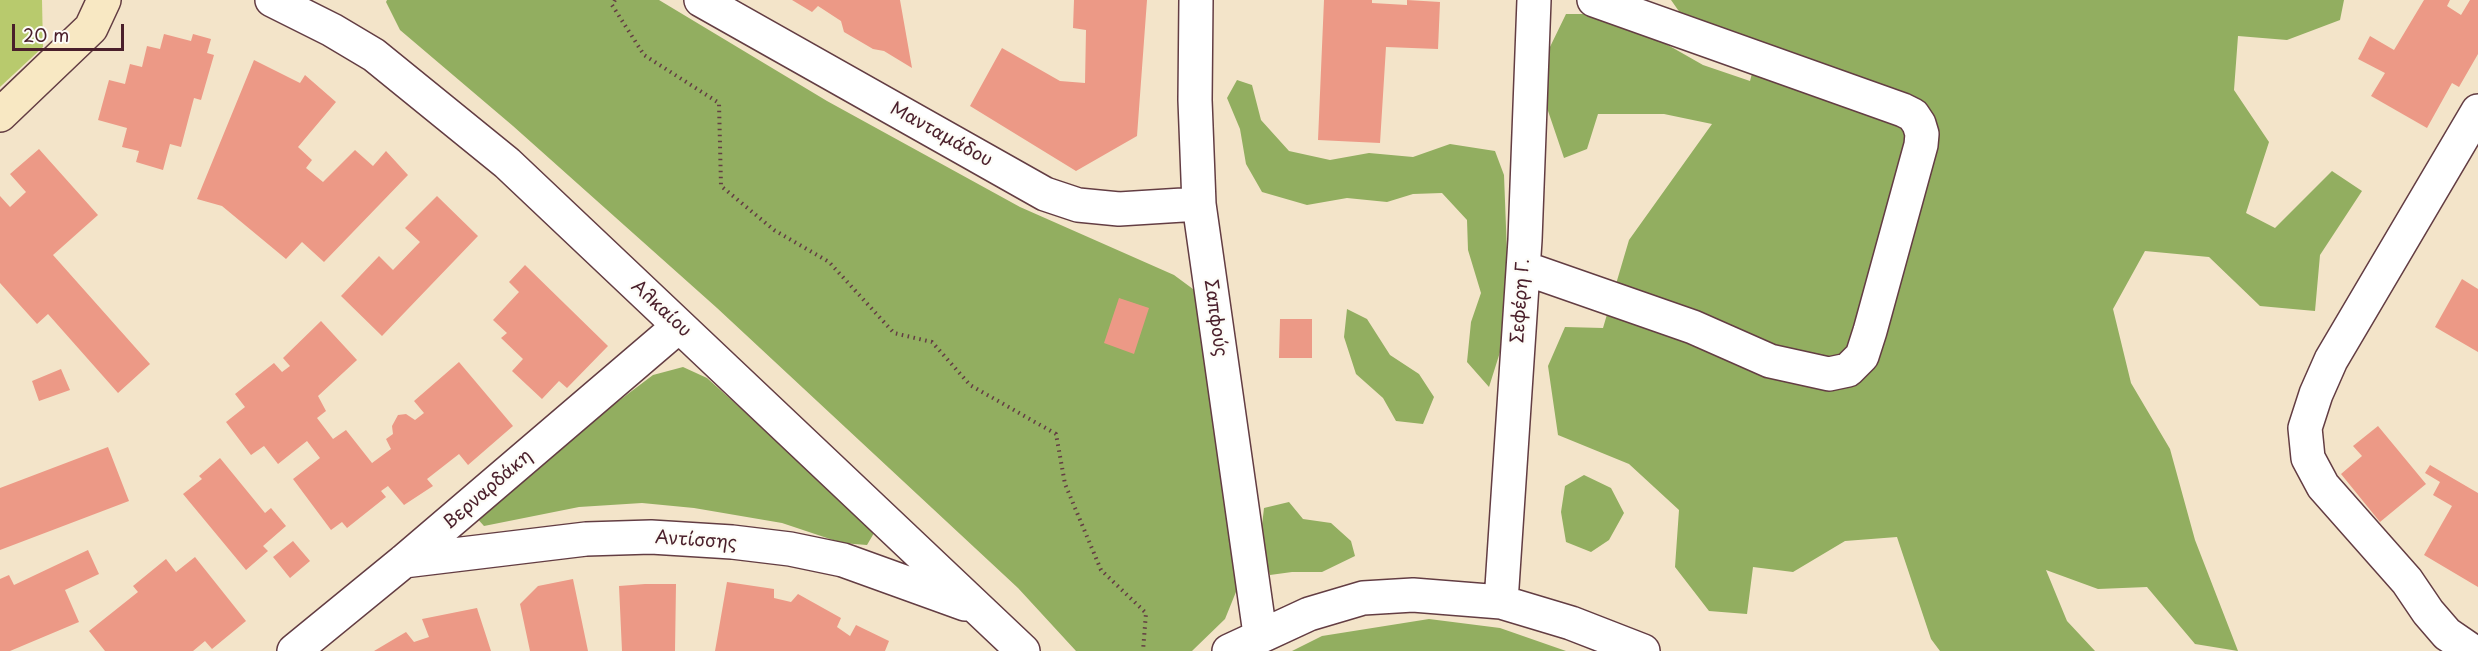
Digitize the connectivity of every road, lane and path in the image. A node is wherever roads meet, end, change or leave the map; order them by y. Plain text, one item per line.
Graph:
1 (104, 0) edge
2 (272, 0) edge
3 (615, 0) edge
4 (701, 0) edge
5 (1196, 0) edge
6 (1534, 0) edge
7 (1594, 0) edge
8 (2478, 111) edge
9 (0, 115) edge
10 (1199, 204) junction
11 (1524, 268) junction
12 (679, 326) junction
13 (404, 561) junction
14 (1501, 602) junction
15 (978, 609) junction
16 (1260, 634) junction
17 (294, 651) edge
18 (1023, 651) edge
19 (1143, 651) edge
20 (1229, 651) edge
21 (1643, 651) edge
22 (2472, 651) edge

1 - 9 street
2 - 12 street, Αλκαίου
3 - 19 path
4 - 10 street, Μανταμάδου
5 - 10 street, Σαπφούς
6 - 11 street, Σεφέρη Γ.
7 - 11 street
8 - 22 street
10 - 16 street, Σαπφούς
11 - 14 street, Σεφέρη Γ.
12 - 13 street, Βερναρδάκη
12 - 15 street, Αλκαίου
13 - 15 street, Αντίσσης
13 - 17 street, Βερναρδάκη
14 - 16 street
14 - 21 street
15 - 18 street, Αλκαίου
16 - 20 street

